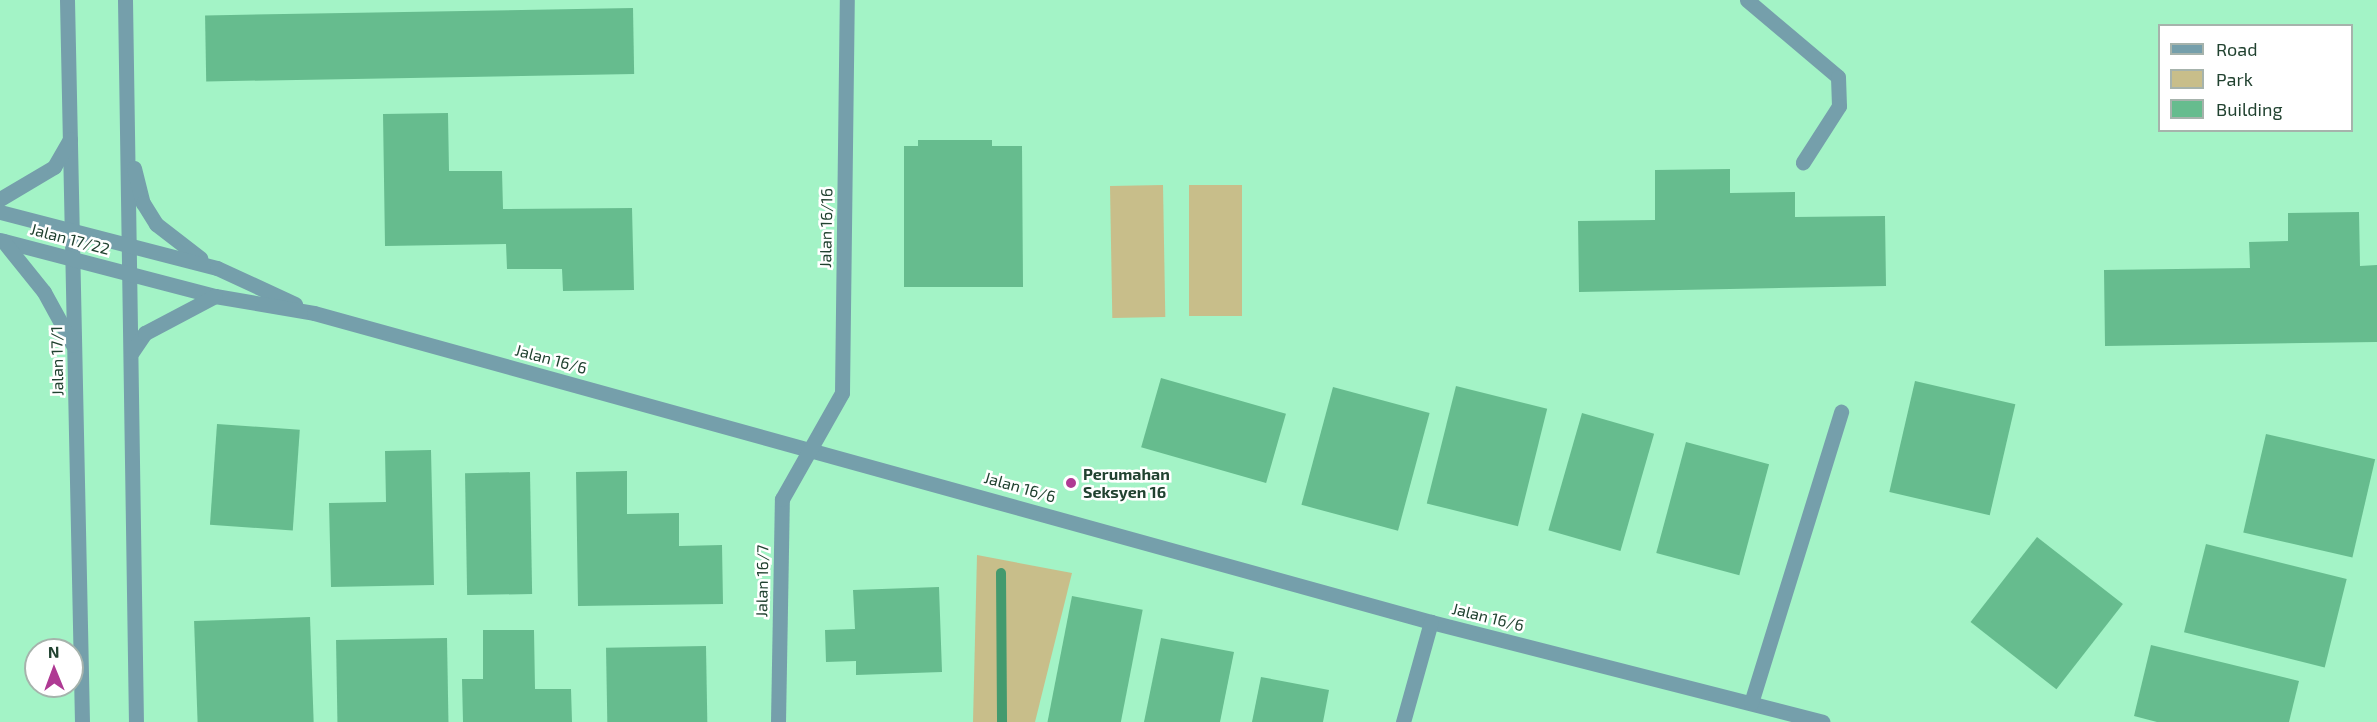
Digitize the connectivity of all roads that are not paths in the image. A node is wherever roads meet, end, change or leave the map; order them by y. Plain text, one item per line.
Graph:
1 (67, 0) edge
2 (125, 0) edge
3 (847, 0) edge
4 (1747, 0) edge
5 (70, 139) junction
6 (127, 139) junction
7 (1803, 162) dead end
8 (0, 199) edge
9 (0, 212) edge
10 (72, 230) junction
11 (1, 240) edge
12 (130, 246) junction
13 (73, 258) junction
14 (217, 268) junction
15 (131, 274) junction
16 (215, 296) junction
17 (314, 313) junction
18 (75, 347) junction
19 (132, 352) junction
20 (1841, 412) dead end
21 (811, 448) junction
22 (1431, 622) junction
23 (1750, 703) junction
24 (82, 722) edge
25 (136, 722) edge
26 (778, 722) edge
27 (1403, 722) edge
28 (1822, 722) edge

1 - 5 street, Jalan 17/1
2 - 6 street
3 - 21 street, Jalan 16/16
4 - 7 street
5 - 8 street
5 - 10 street, Jalan 17/1
6 - 12 street
6 - 14 street
9 - 10 street, Jalan 17/22
10 - 12 street, Jalan 16/6
10 - 13 street, Jalan 17/1
11 - 13 street, Jalan 17/22
11 - 18 street
12 - 14 street, Jalan 16/6
12 - 15 street
13 - 15 street, Jalan 17/22
13 - 18 street, Jalan 17/1
14 - 17 street, Jalan 16/6
15 - 16 street, Jalan 16/6
15 - 19 street
16 - 17 street, Jalan 16/6
16 - 19 street
17 - 21 street, Jalan 16/6
18 - 24 street, Jalan 17/1
19 - 25 street
20 - 23 street
21 - 22 street, Jalan 16/6
21 - 26 street, Jalan 16/7
22 - 23 street, Jalan 16/6
22 - 27 street
23 - 28 street, Jalan 16/6

